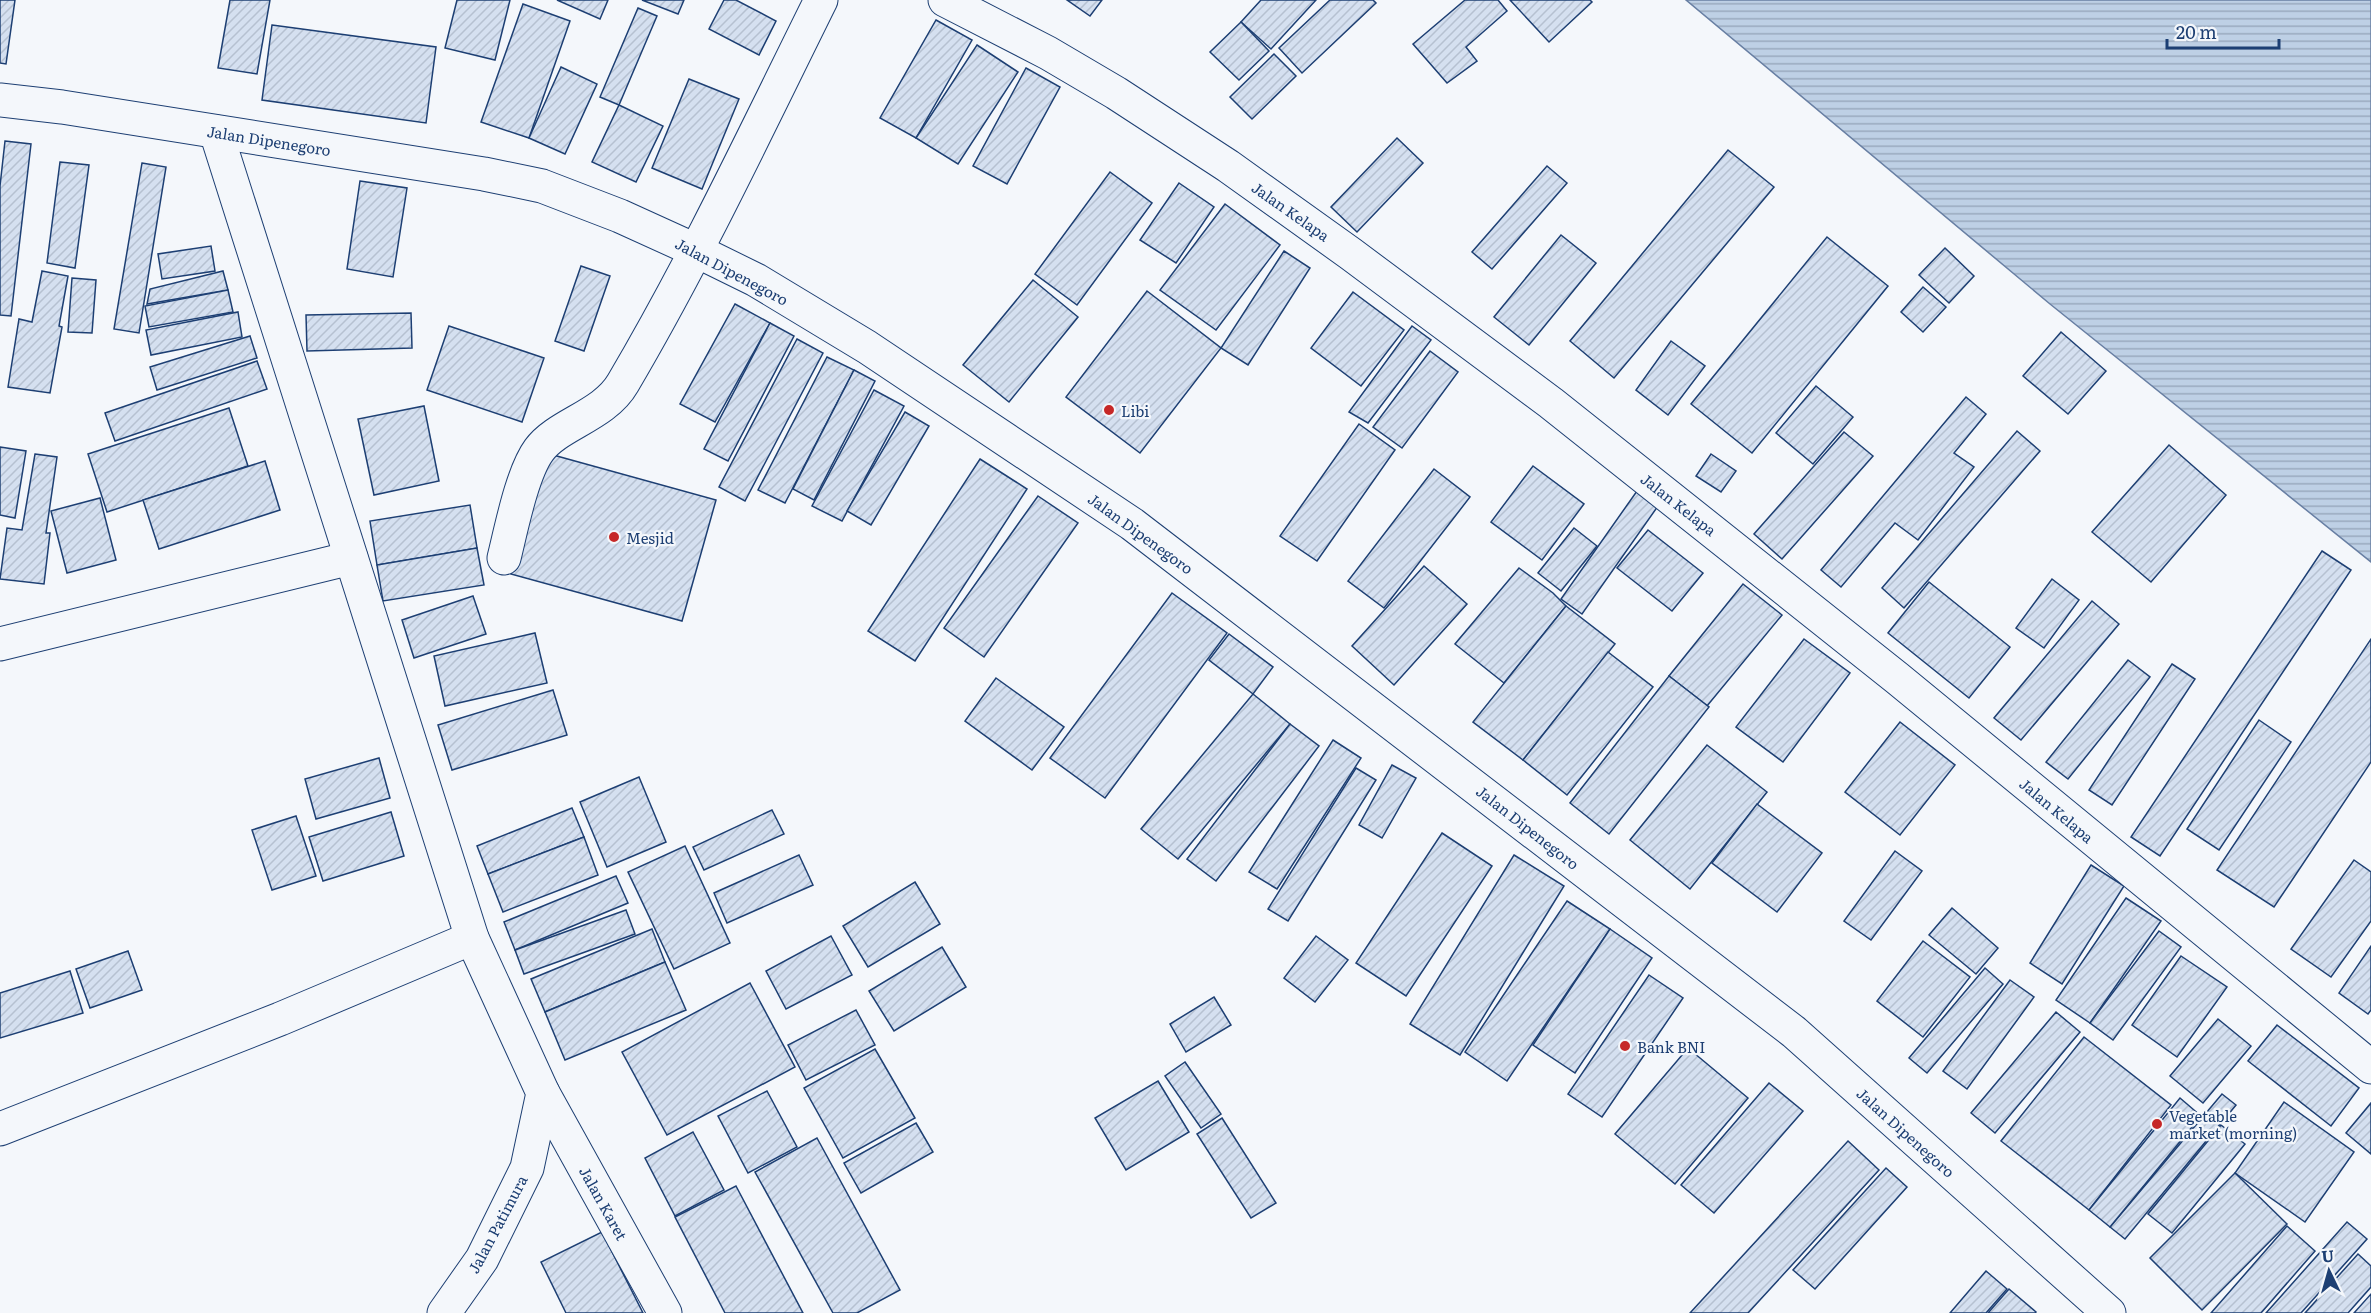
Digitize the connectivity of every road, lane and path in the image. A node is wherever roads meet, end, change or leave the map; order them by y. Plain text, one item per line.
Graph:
1 (821, 0) edge
2 (945, 0) edge
3 (0, 100) edge
4 (216, 132) junction
5 (697, 251) junction
6 (351, 558) junction
7 (504, 558) dead end
8 (0, 644) edge
9 (472, 938) junction
10 (2371, 1067) edge
11 (543, 1093) junction
12 (0, 1129) edge
13 (444, 1313) edge
14 (665, 1313) edge
15 (2109, 1313) edge

1 - 5 main road
2 - 10 main road, Jalan Kelapa
3 - 4 main road, Jalan Dipenegoro
4 - 5 main road, Jalan Dipenegoro
4 - 6 main road, Jalan Karet
5 - 7 main road
5 - 15 main road, Jalan Dipenegoro
6 - 8 main road
6 - 9 main road, Jalan Karet
9 - 11 main road, Jalan Karet
9 - 12 main road
11 - 13 main road, Jalan Patimura
11 - 14 main road, Jalan Karet

